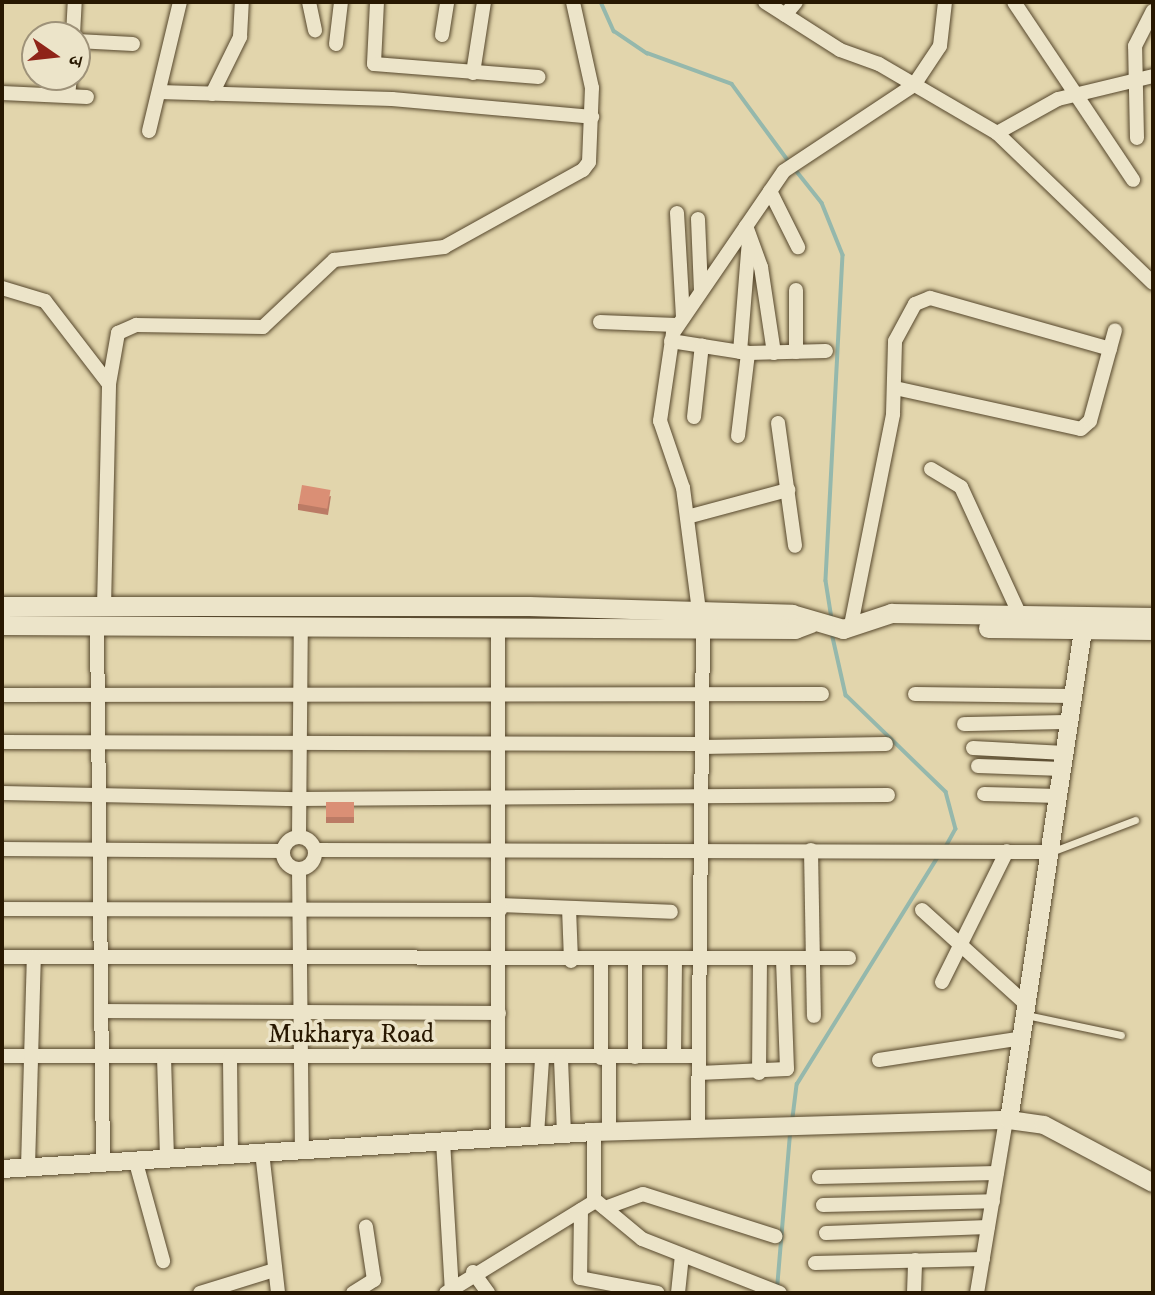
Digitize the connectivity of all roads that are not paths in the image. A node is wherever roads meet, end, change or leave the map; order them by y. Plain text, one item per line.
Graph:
1 (75, 2) edge
2 (180, 2) edge
3 (242, 2) edge
4 (309, 2) edge
5 (341, 2) edge
6 (377, 2) edge
7 (447, 2) edge
8 (484, 2) edge
9 (573, 2) edge
10 (765, 2) edge
11 (796, 2) edge
12 (945, 2) edge
13 (1018, 3) edge
14 (1153, 11) edge
15 (785, 15) junction
16 (73, 21) edge
17 (315, 30) dead end
18 (442, 35) dead end
19 (91, 42) edge
20 (133, 44) dead end
21 (336, 44) dead end
22 (473, 73) junction
23 (1153, 76) edge
24 (538, 78) dead end
25 (1134, 79) junction
26 (915, 85) junction
27 (69, 91) edge
28 (159, 92) junction
29 (2, 93) edge
30 (212, 94) junction
31 (1075, 94) junction
32 (68, 96) junction
33 (87, 97) dead end
34 (592, 117) junction
35 (149, 131) dead end
36 (997, 133) junction
37 (1137, 138) dead end
38 (1133, 180) dead end
39 (770, 191) junction
40 (677, 213) dead end
41 (698, 219) dead end
42 (748, 230) junction
43 (798, 247) dead end
44 (1153, 283) edge
45 (2, 288) edge
46 (701, 290) junction
47 (796, 290) dead end
48 (679, 321) junction
49 (600, 322) dead end
50 (1115, 330) dead end
51 (671, 341) junction
52 (702, 345) junction
53 (1110, 349) junction
54 (826, 351) dead end
55 (744, 352) junction
56 (796, 352) junction
57 (774, 353) junction
58 (110, 384) junction
59 (895, 388) junction
60 (694, 417) dead end
61 (778, 424) dead end
62 (738, 436) dead end
63 (931, 469) dead end
64 (788, 490) junction
65 (687, 517) junction
66 (795, 546) dead end
67 (2, 606) edge
68 (104, 607) junction
69 (1020, 615) junction
70 (1153, 617) edge
71 (701, 619) junction
72 (2, 625) edge
73 (838, 625) junction
74 (97, 626) junction
75 (498, 626) junction
76 (301, 627) junction
77 (1083, 630) junction
78 (1153, 630) edge
79 (822, 694) dead end
80 (915, 694) dead end
81 (2, 695) edge
82 (702, 695) junction
83 (1073, 696) junction
84 (98, 697) junction
85 (301, 698) junction
86 (499, 698) junction
87 (1069, 722) junction
88 (964, 724) dead end
89 (2, 741) edge
90 (98, 741) junction
91 (886, 744) dead end
92 (300, 745) junction
93 (499, 745) junction
94 (701, 745) junction
95 (973, 748) dead end
96 (1063, 761) junction
97 (978, 766) dead end
98 (2, 793) edge
99 (984, 794) dead end
100 (99, 795) junction
101 (888, 795) dead end
102 (1058, 796) junction
103 (701, 798) junction
104 (299, 799) junction
105 (500, 799) junction
106 (1135, 820) dead end
107 (299, 836) junction
108 (100, 848) junction
109 (2, 849) edge
110 (701, 849) junction
111 (811, 849) junction
112 (315, 850) junction
113 (501, 850) junction
114 (283, 851) junction
115 (1007, 851) junction
116 (1050, 852) junction
117 (299, 869) junction
118 (500, 907) junction
119 (569, 908) junction
120 (2, 909) edge
121 (100, 910) junction
122 (922, 910) dead end
123 (300, 911) junction
124 (671, 912) dead end
125 (958, 951) junction
126 (2, 957) edge
127 (34, 957) junction
128 (101, 957) junction
129 (300, 958) junction
130 (849, 958) dead end
131 (811, 959) junction
132 (500, 960) junction
133 (760, 960) junction
134 (783, 960) junction
135 (571, 961) junction
136 (601, 961) junction
137 (635, 961) junction
138 (675, 961) junction
139 (700, 961) junction
140 (942, 982) dead end
141 (1026, 1009) junction
142 (102, 1011) junction
143 (301, 1013) junction
144 (499, 1013) junction
145 (814, 1016) dead end
146 (1121, 1035) dead end
147 (1022, 1038) junction
148 (2, 1056) edge
149 (30, 1056) junction
150 (102, 1056) junction
151 (674, 1056) junction
152 (699, 1056) junction
153 (164, 1057) junction
154 (635, 1057) junction
155 (230, 1058) junction
156 (605, 1058) junction
157 (542, 1059) junction
158 (561, 1059) junction
159 (301, 1060) junction
160 (499, 1060) junction
161 (879, 1060) dead end
162 (699, 1073) junction
163 (759, 1073) junction
164 (1008, 1120) junction
165 (698, 1128) junction
166 (602, 1132) junction
167 (564, 1134) junction
168 (537, 1135) junction
169 (498, 1138) junction
170 (443, 1141) junction
171 (302, 1149) junction
172 (262, 1152) junction
173 (231, 1154) junction
174 (167, 1157) junction
175 (135, 1159) junction
176 (103, 1161) junction
177 (28, 1167) junction
178 (2, 1170) edge
179 (997, 1173) junction
180 (819, 1177) dead end
181 (1153, 1183) edge
182 (993, 1201) junction
183 (600, 1204) junction
184 (823, 1205) dead end
185 (581, 1210) junction
186 (366, 1227) dead end
187 (988, 1227) junction
188 (826, 1233) dead end
189 (775, 1236) dead end
190 (682, 1255) junction
191 (983, 1259) junction
192 (915, 1260) junction
193 (163, 1261) dead end
194 (815, 1263) dead end
195 (271, 1271) junction
196 (473, 1272) junction
197 (775, 1291) edge
198 (450, 1292) edge
199 (200, 1293) edge
200 (278, 1293) edge
201 (353, 1293) edge
202 (488, 1293) edge
203 (658, 1293) edge
204 (678, 1293) edge
205 (914, 1293) edge
206 (977, 1293) edge

1 - 16 street
2 - 28 street
3 - 30 street
4 - 17 street
5 - 21 street
6 - 22 street
7 - 18 street
8 - 22 street
9 - 34 street
10 - 15 street
11 - 15 street
12 - 26 street
13 - 31 street
14 - 25 street
15 - 26 street
19 - 20 street
22 - 24 street
23 - 25 street
25 - 31 street
25 - 37 street
26 - 36 street
26 - 39 street
27 - 32 street
28 - 30 street
28 - 35 street
29 - 32 street
30 - 34 street
31 - 36 street
31 - 38 street
32 - 33 street
34 - 58 street
36 - 44 street
39 - 42 street
39 - 43 street
40 - 48 street
41 - 46 street
42 - 46 street
42 - 55 street
42 - 57 street
45 - 58 street
46 - 48 street
47 - 56 street
48 - 49 street
48 - 51 street
50 - 53 street
51 - 52 street
51 - 65 street
52 - 55 street
52 - 60 street
53 - 59 street
53 - 59 street
54 - 56 street
55 - 57 street
55 - 62 street
56 - 57 street
58 - 68 street
59 - 73 street
61 - 64 street
63 - 69 street
64 - 65 street
64 - 66 street
65 - 71 street
67 - 68 main road
68 - 71 main road
69 - 70 main road
69 - 73 main road
71 - 73 main road
71 - 75 main road
71 - 82 street
72 - 74 main road
73 - 77 main road
74 - 76 main road
74 - 84 street
75 - 76 main road
75 - 86 street
76 - 85 street
77 - 78 main road
77 - 83 street
79 - 82 street
80 - 83 street
81 - 84 street
82 - 86 street
82 - 94 street
83 - 87 street
84 - 85 street
84 - 90 street
85 - 86 street
85 - 92 street
86 - 93 street
87 - 88 street
87 - 96 street
89 - 90 street
90 - 92 street
90 - 100 street
91 - 94 street
92 - 93 street
92 - 104 street
93 - 94 street
93 - 105 street
94 - 103 street
95 - 96 street
96 - 97 street
96 - 102 street
98 - 100 street
99 - 102 street
100 - 104 street
100 - 108 street
101 - 103 street
102 - 116 street
103 - 105 street
103 - 110 street
104 - 105 street
104 - 107 street
105 - 113 street
106 - 116 lane
107 - 112 street
107 - 114 street
108 - 109 street
108 - 114 street
108 - 121 street
110 - 111 street
110 - 113 street
110 - 139 street
111 - 115 street
111 - 131 street
112 - 113 street
112 - 117 street
113 - 118 street
114 - 117 street
115 - 116 street
115 - 125 street
116 - 141 street
117 - 123 street
118 - 119 street
118 - 123 street
118 - 132 street
119 - 124 street
119 - 135 street
120 - 121 street
121 - 123 street
121 - 128 street
122 - 125 street
123 - 129 street
125 - 140 street
125 - 141 street
126 - 127 street
127 - 128 street
127 - 149 street
128 - 129 street
128 - 142 street
129 - 132 street
129 - 143 street
130 - 131 street
131 - 134 street
131 - 145 street
132 - 135 street
132 - 144 street
133 - 134 street
133 - 139 street
133 - 163 street
134 - 163 street
135 - 136 street
136 - 137 street
136 - 156 street
137 - 138 street
137 - 154 street
138 - 139 street
138 - 151 street
139 - 152 street
141 - 146 lane
141 - 147 street
142 - 143 street
142 - 150 street
143 - 144 street
143 - 159 street
144 - 160 street
147 - 161 street
147 - 164 street
148 - 149 street, Mukharya Road
149 - 150 street, Mukharya Road
149 - 177 street
150 - 153 street, Mukharya Road
150 - 176 street
151 - 152 street, Mukharya Road
151 - 154 street, Mukharya Road
152 - 162 street
153 - 155 street, Mukharya Road
153 - 174 street
154 - 156 street, Mukharya Road
155 - 159 street, Mukharya Road
155 - 173 street
156 - 158 street, Mukharya Road
156 - 166 street
157 - 158 street, Mukharya Road
157 - 160 street, Mukharya Road
157 - 168 street
158 - 167 street
159 - 160 street, Mukharya Road
159 - 171 street
160 - 169 street
162 - 163 street
162 - 165 street
164 - 165 street
164 - 179 street
164 - 181 street
165 - 166 street
166 - 167 street
166 - 183 street
167 - 168 street
168 - 169 street
169 - 170 street
170 - 171 street
170 - 198 street
171 - 172 street
172 - 173 street
172 - 195 street
173 - 174 street
174 - 175 street
175 - 176 street
175 - 193 street
176 - 177 street
177 - 178 street
179 - 180 street
179 - 182 street
182 - 184 street
182 - 187 street
183 - 185 street
183 - 189 street
183 - 190 street
185 - 196 street
185 - 203 street
186 - 201 street
187 - 188 street
187 - 191 street
190 - 197 street
190 - 204 street
191 - 192 street
191 - 206 street
192 - 194 street
192 - 205 street
195 - 199 street
195 - 200 street
196 - 198 street
196 - 202 street

